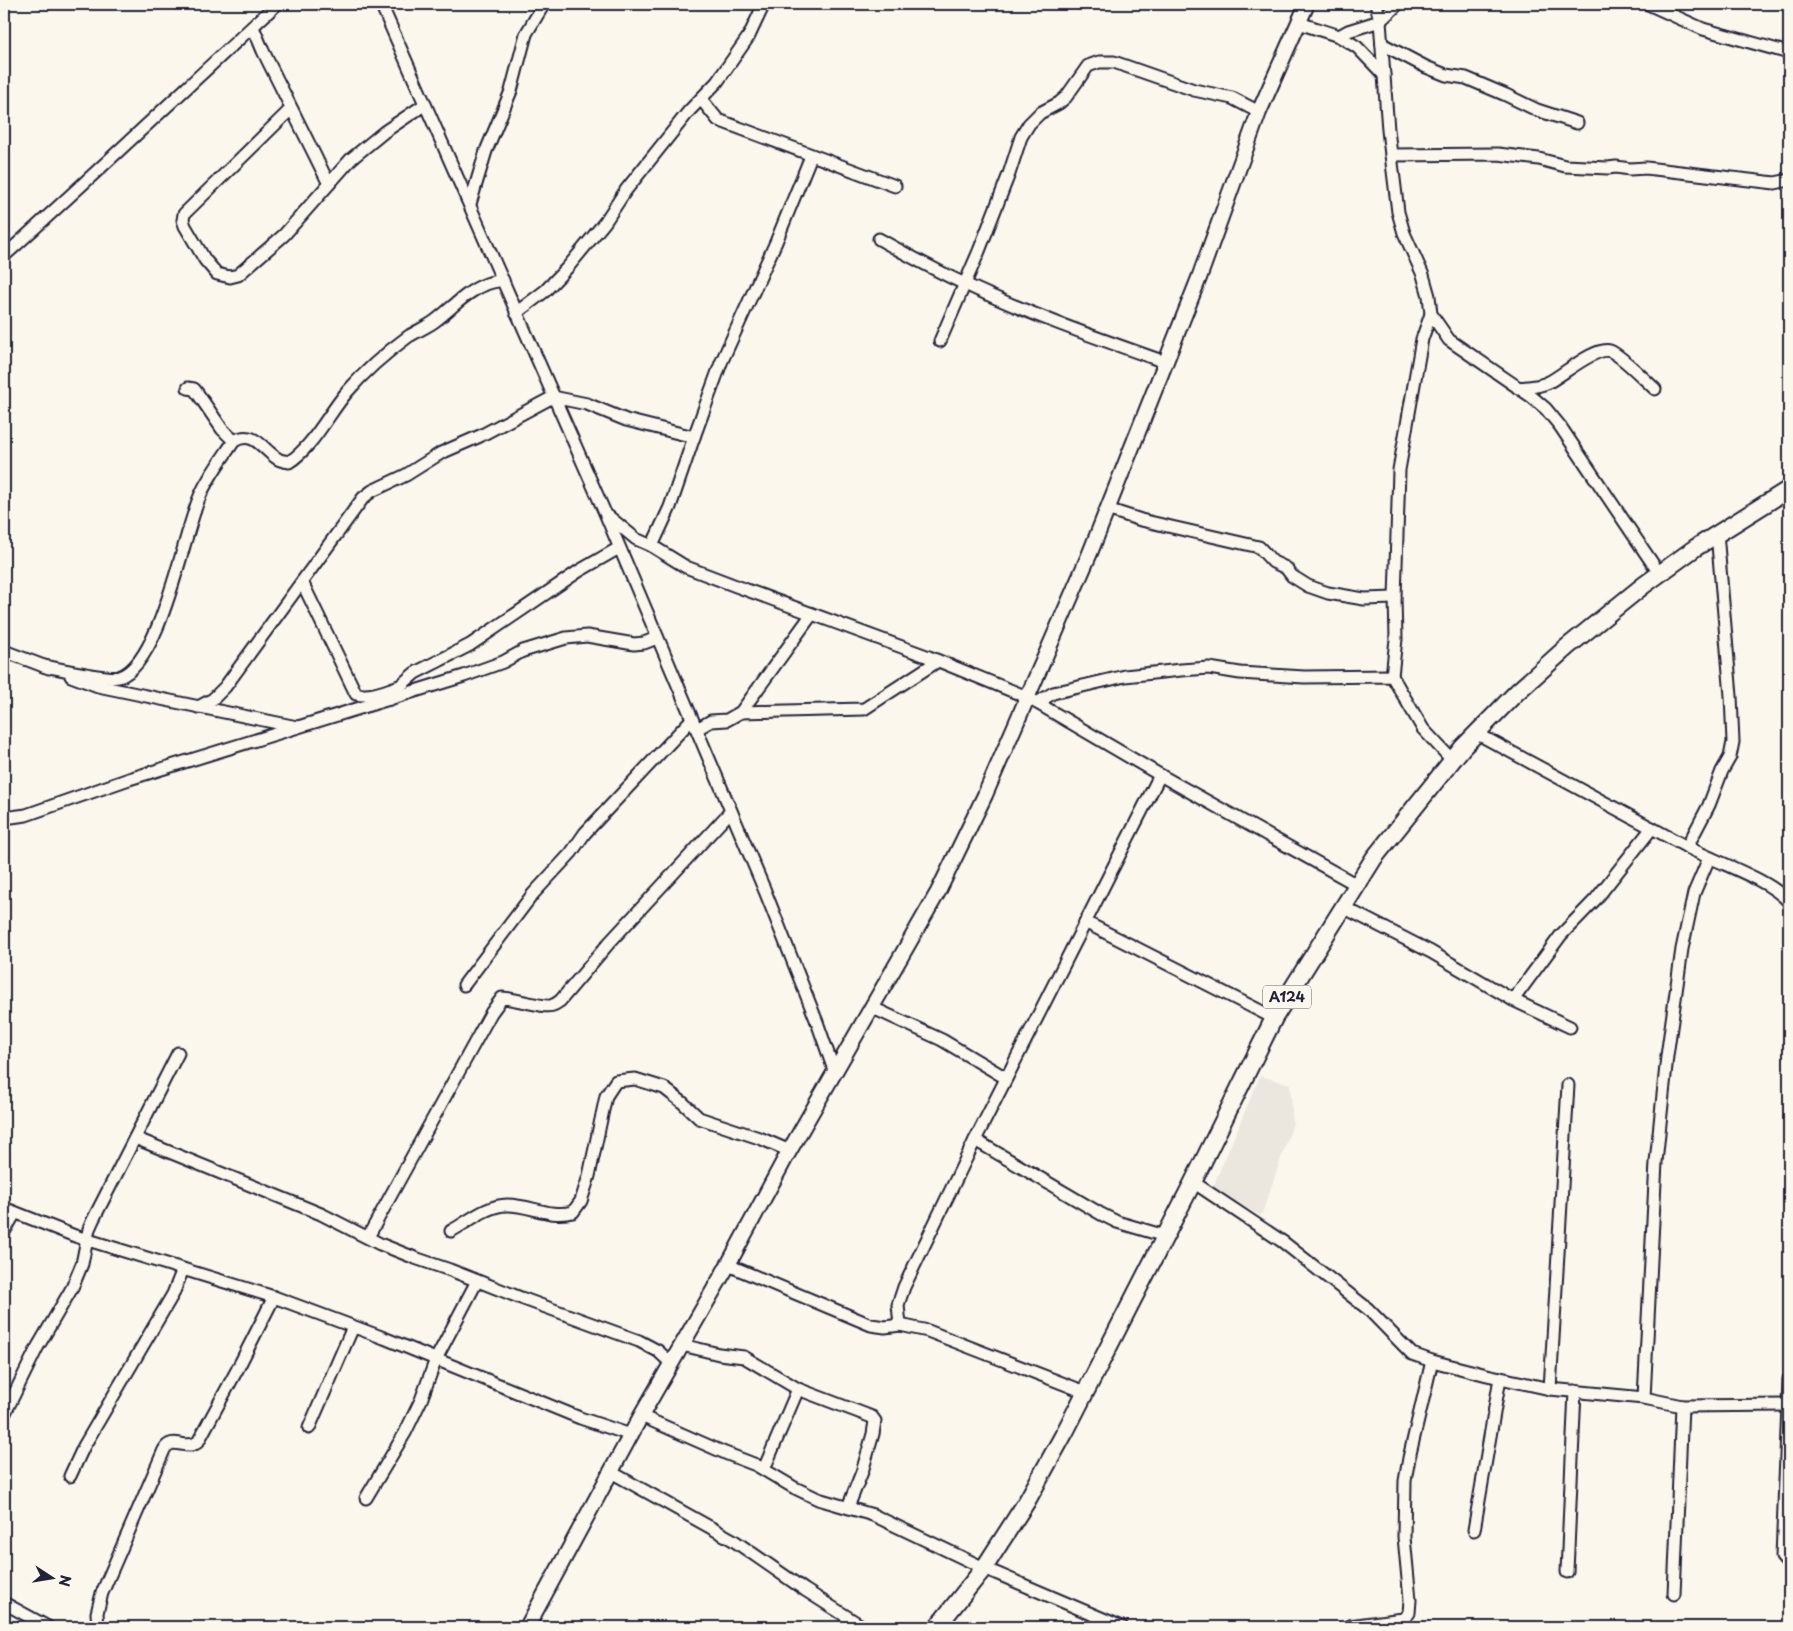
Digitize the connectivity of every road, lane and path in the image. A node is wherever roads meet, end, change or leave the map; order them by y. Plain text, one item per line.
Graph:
1 (277, 4) edge
2 (381, 4) edge
3 (544, 4) edge
4 (764, 4) edge
5 (1306, 4) edge
6 (1376, 4) edge
7 (1398, 4) edge
8 (1648, 4) edge
9 (1380, 21) junction
10 (1299, 23) junction
11 (253, 27) junction
12 (1339, 36) junction
13 (1382, 44) junction
14 (1789, 53) edge
15 (1384, 75) junction
16 (701, 99) junction
17 (424, 105) junction
18 (291, 109) junction
19 (1259, 112) junction
20 (1577, 123) dead end
21 (1391, 155) junction
22 (811, 156) junction
23 (1789, 180) edge
24 (329, 184) junction
25 (895, 186) dead end
26 (470, 204) junction
27 (878, 238) dead end
28 (4, 256) edge
29 (502, 280) junction
30 (965, 284) junction
31 (516, 313) junction
32 (1431, 314) junction
33 (940, 341) dead end
34 (1166, 362) junction
35 (188, 388) dead end
36 (1518, 388) junction
37 (1655, 389) dead end
38 (553, 397) junction
39 (694, 436) junction
40 (234, 441) junction
41 (1789, 489) edge
42 (1107, 509) junction
43 (605, 513) junction
44 (1717, 533) junction
45 (652, 546) junction
46 (619, 548) junction
47 (1659, 573) junction
48 (302, 582) junction
49 (1395, 598) junction
50 (812, 614) junction
51 (657, 638) junction
52 (4, 651) edge
53 (938, 661) junction
54 (43, 666) junction
55 (1392, 676) junction
56 (400, 686) junction
57 (390, 699) junction
58 (1032, 700) junction
59 (198, 707) junction
60 (740, 712) junction
61 (694, 724) junction
62 (297, 727) junction
63 (1476, 733) junction
64 (1452, 760) junction
65 (1160, 775) junction
66 (731, 811) junction
67 (4, 818) edge
68 (1652, 828) junction
69 (1687, 847) junction
70 (1709, 858) junction
71 (1357, 885) junction
72 (1789, 902) edge
73 (1343, 907) junction
74 (1085, 922) junction
75 (464, 985) dead end
76 (1513, 1000) junction
77 (873, 1008) junction
78 (1274, 1018) junction
79 (1570, 1027) dead end
80 (178, 1054) dead end
81 (835, 1073) junction
82 (1006, 1078) junction
83 (1568, 1085) dead end
84 (135, 1138) junction
85 (974, 1140) junction
86 (790, 1151) junction
87 (1193, 1182) junction
88 (4, 1208) edge
89 (16, 1212) junction
90 (451, 1231) dead end
91 (4, 1232) edge
92 (1165, 1236) junction
93 (368, 1237) junction
94 (87, 1240) junction
95 (728, 1265) junction
96 (183, 1269) junction
97 (476, 1281) junction
98 (274, 1297) junction
99 (900, 1325) junction
100 (353, 1327) junction
101 (682, 1345) junction
102 (436, 1359) junction
103 (1432, 1361) junction
104 (672, 1364) junction
105 (1500, 1378) junction
106 (1789, 1379) edge
107 (798, 1389) junction
108 (1550, 1389) junction
109 (1575, 1391) junction
110 (1085, 1392) junction
111 (1644, 1398) junction
112 (1787, 1405) junction
113 (1682, 1406) junction
114 (4, 1415) edge
115 (641, 1416) junction
116 (309, 1428) dead end
117 (631, 1435) junction
118 (764, 1469) junction
119 (610, 1472) junction
120 (70, 1476) dead end
121 (366, 1498) dead end
122 (848, 1507) junction
123 (1474, 1530) dead end
124 (1789, 1565) edge
125 (984, 1568) junction
126 (1568, 1572) dead end
127 (1674, 1594) dead end
128 (4, 1603) edge
129 (1349, 1626) dead end
130 (48, 1627) edge
131 (98, 1627) edge
132 (527, 1627) edge
133 (863, 1627) edge
134 (937, 1627) edge
135 (1122, 1627) edge

1 - 11 street
2 - 17 street
3 - 26 street
4 - 16 street
5 - 10 main road
6 - 9 street
7 - 9 street
8 - 14 street
9 - 12 street
9 - 13 street
10 - 12 street
10 - 19 main road
11 - 18 street
11 - 28 street
12 - 15 street
13 - 15 street
13 - 20 street
15 - 21 street
16 - 22 street
16 - 31 street
17 - 24 street
17 - 26 street
18 - 24 street
18 - 24 street
19 - 30 street
19 - 34 main road
21 - 23 street
21 - 32 street
22 - 25 street
22 - 39 street
26 - 29 street
27 - 30 street
29 - 31 street
29 - 40 street
30 - 33 street
30 - 34 street
31 - 38 street
32 - 36 street
32 - 49 street
34 - 42 main road
35 - 40 street
36 - 37 street
36 - 47 street
38 - 39 street
38 - 43 street
38 - 48 street
39 - 45 street
40 - 54 street
41 - 44 highway, A124
42 - 49 street
42 - 58 main road
43 - 45 street
43 - 46 street
44 - 47 highway, A124
44 - 69 street
45 - 50 street
46 - 51 street
46 - 56 street
47 - 63 highway, A124
48 - 56 street
48 - 59 street
49 - 55 street
50 - 53 street
50 - 60 street
51 - 57 street
51 - 61 street
52 - 54 street
53 - 58 street
53 - 60 street
54 - 59 street
55 - 58 street
55 - 64 street
56 - 57 street
57 - 62 street
58 - 65 street
58 - 77 main road
59 - 62 street
60 - 61 street
61 - 66 street
61 - 75 street
62 - 67 street
63 - 64 highway, A124
63 - 68 street
64 - 71 highway, A124
65 - 71 street
65 - 74 street
66 - 81 street
66 - 93 street
68 - 69 street
68 - 76 street
69 - 70 street
70 - 72 street
70 - 111 street
71 - 73 highway, A124
73 - 76 street
73 - 78 highway, A124
74 - 78 street
74 - 82 street
76 - 79 street
77 - 81 main road
77 - 82 street
78 - 87 highway, A124
80 - 84 street
81 - 86 main road
82 - 85 street
83 - 108 street
84 - 93 street
84 - 94 street
85 - 92 street
85 - 99 street
86 - 90 street
86 - 95 main road
87 - 92 highway, A124
87 - 103 street
88 - 89 street
89 - 91 street
89 - 94 street
92 - 110 highway, A124
93 - 97 street
94 - 96 street
94 - 114 street
95 - 99 street
95 - 101 main road
96 - 98 street
96 - 120 street
97 - 102 street
97 - 104 street
98 - 100 street
98 - 131 street
99 - 110 street
100 - 102 street
100 - 116 street
101 - 104 main road
101 - 107 street
102 - 117 street
102 - 121 street
103 - 105 street
103 - 129 street
104 - 115 main road
105 - 108 street
105 - 123 street
106 - 112 street
107 - 118 street
107 - 122 street
108 - 109 street
109 - 111 street
109 - 126 street
110 - 125 highway, A124
111 - 113 street
112 - 113 street
112 - 124 street
113 - 127 street
115 - 117 main road
115 - 118 street
117 - 119 main road
118 - 122 street
119 - 132 main road
119 - 133 street
122 - 125 street
125 - 134 highway, A124
125 - 135 street
128 - 130 street

